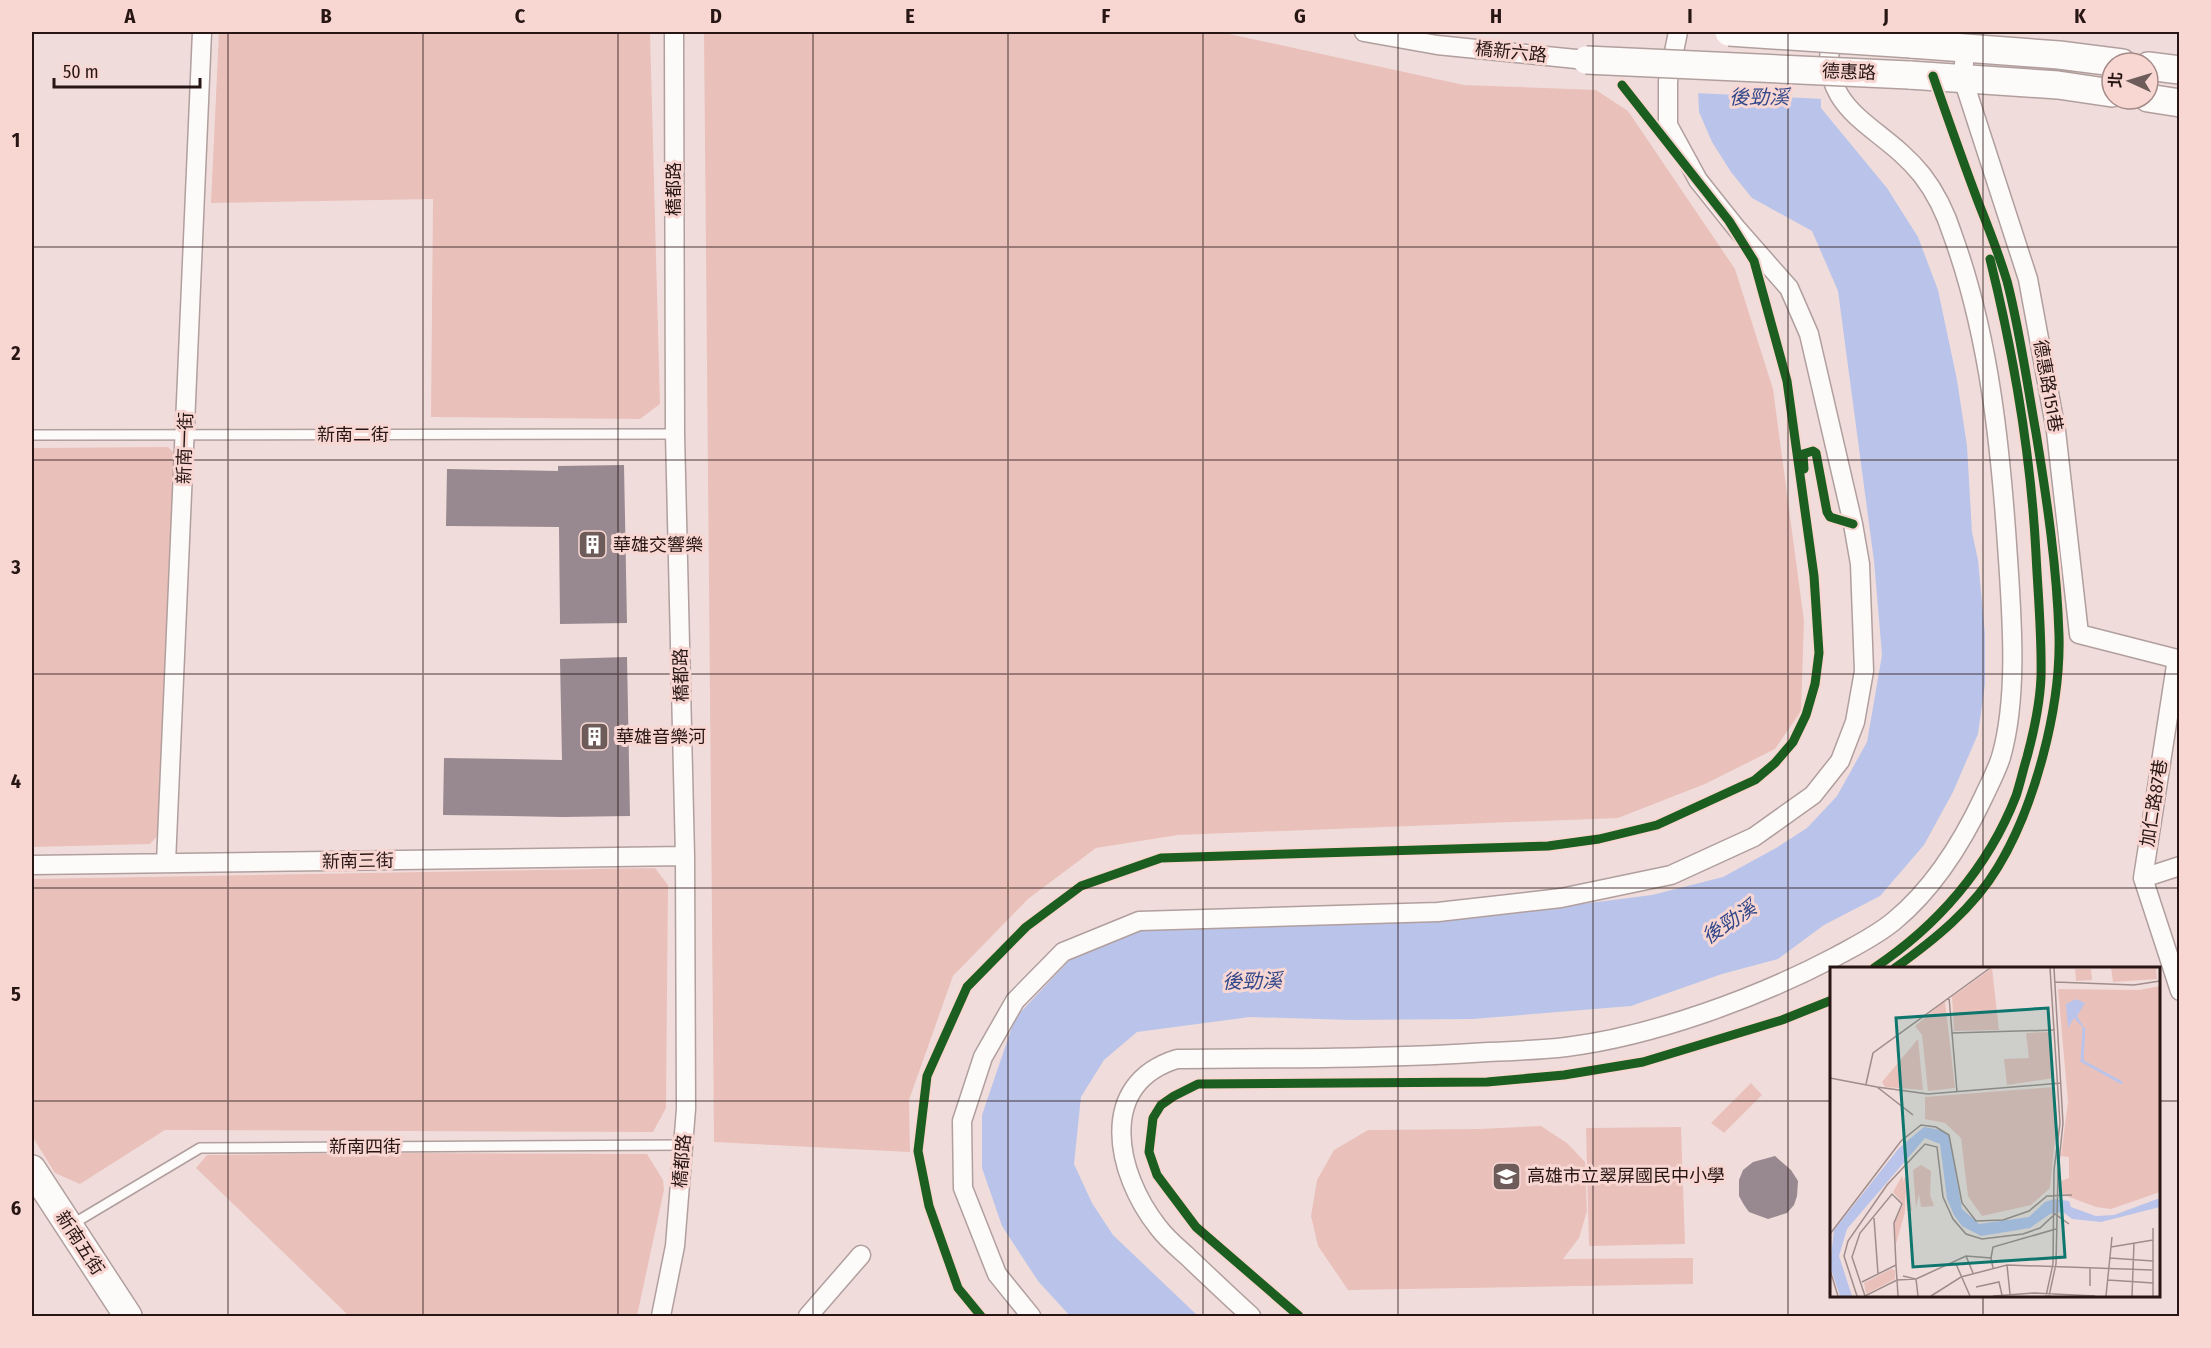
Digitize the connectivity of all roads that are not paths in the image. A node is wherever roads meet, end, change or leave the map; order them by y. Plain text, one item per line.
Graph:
1 (202, 32) edge
2 (674, 32) edge
3 (1364, 32) edge
4 (1678, 32) edge
5 (1729, 32) edge
6 (1832, 32) edge
7 (1965, 48) junction
8 (1586, 60) joint
9 (2100, 60) edge
10 (2160, 68) edge
11 (2180, 70) edge
12 (1962, 79) junction
13 (2100, 91) edge
14 (2160, 100) edge
15 (2180, 103) edge
16 (675, 434) junction
17 (32, 435) edge
18 (186, 435) junction
19 (2178, 659) edge
20 (685, 856) junction
21 (166, 864) junction
22 (32, 865) edge
23 (2180, 866) edge
24 (2143, 878) junction
25 (2180, 992) edge
26 (683, 1145) junction
27 (32, 1169) edge
28 (69, 1226) junction
29 (861, 1255) dead end
30 (128, 1317) edge
31 (662, 1317) edge
32 (807, 1317) edge
33 (1031, 1317) edge
34 (1251, 1317) edge

1 - 18 street, 新南一街
2 - 16 street, 橋都路
3 - 8 street, 橋新六路
4 - 33 street
5 - 7 street, 德惠路, bridge
6 - 34 street
7 - 9 street, 德惠路
7 - 12 street, 德惠路151巷
8 - 12 street, 德惠路, bridge
10 - 11 street
12 - 13 street, 德惠路
12 - 19 street, 德惠路151巷
14 - 15 street
16 - 18 lane, 新南二街
16 - 20 street, 橋都路
17 - 18 lane, 新南二街
18 - 21 street, 新南一街
19 - 24 street, 加仁路87巷
20 - 21 street, 新南三街
20 - 26 street, 橋都路
21 - 22 street, 新南三街
23 - 24 street
24 - 25 street
26 - 28 lane, 新南四街
26 - 31 street, 橋都路
27 - 28 street, 新南五街
28 - 30 street, 新南五街
29 - 32 street

